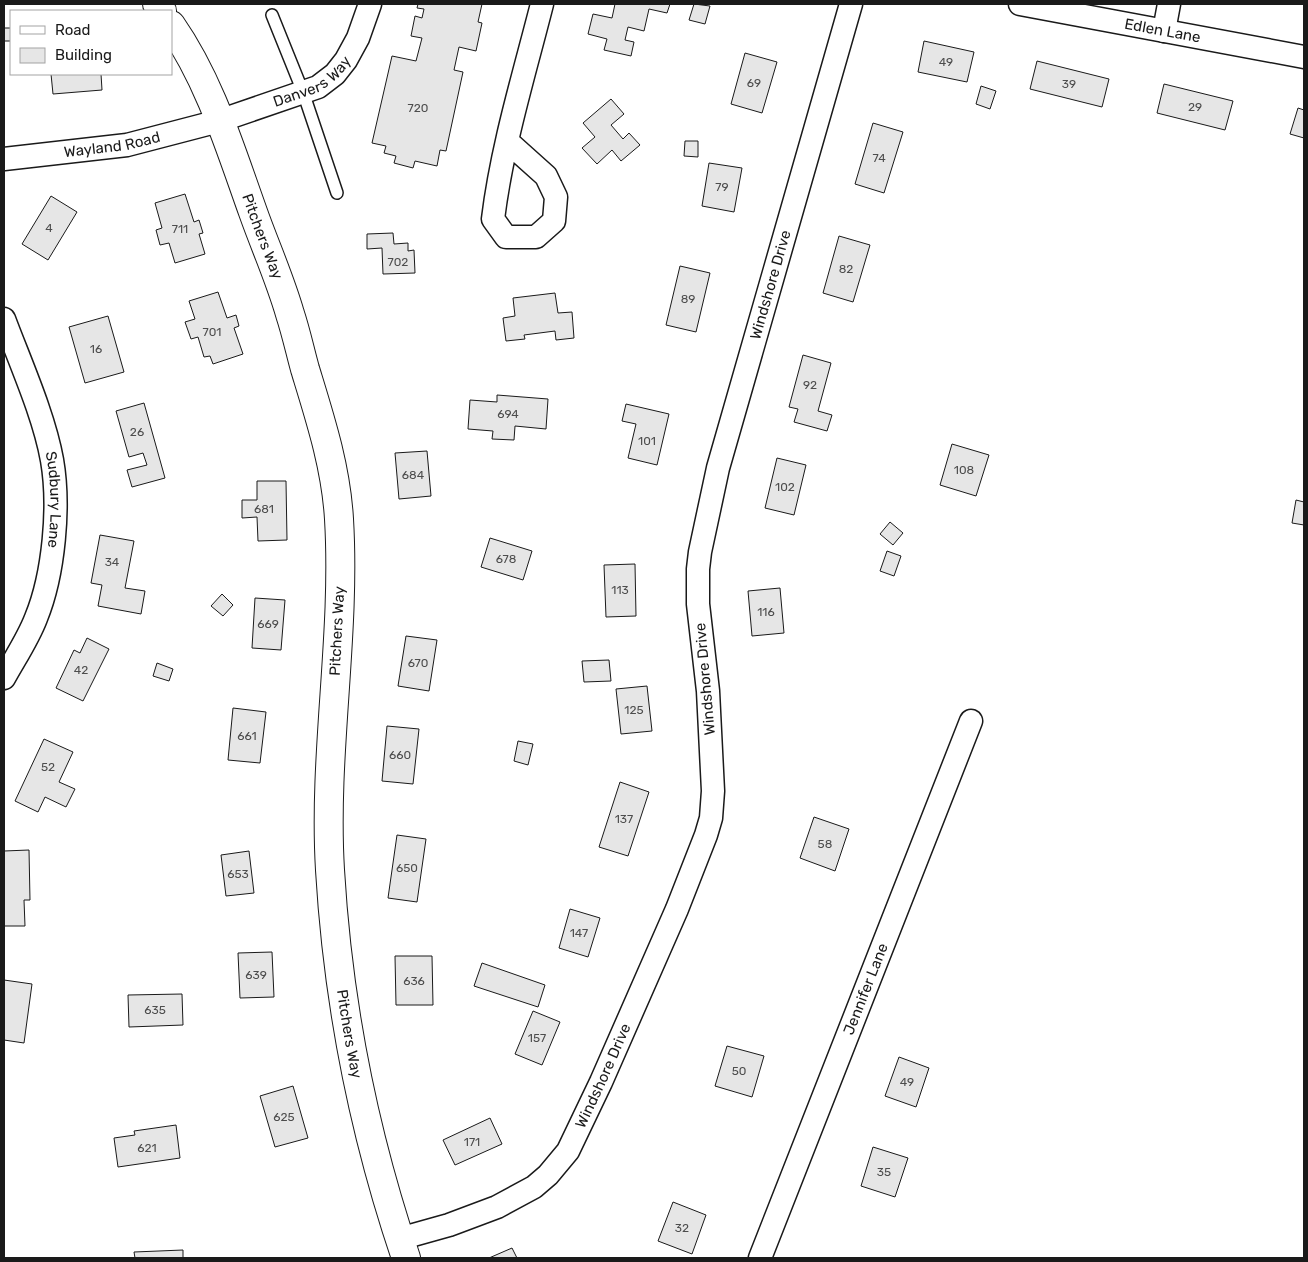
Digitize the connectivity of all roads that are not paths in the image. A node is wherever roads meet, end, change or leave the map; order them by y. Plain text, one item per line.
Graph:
1 (370, 4) edge
2 (542, 4) edge
3 (851, 4) edge
4 (1020, 4) edge
5 (1168, 4) edge
6 (272, 15) dead end
7 (172, 27) edge
8 (1164, 31) junction
9 (1304, 57) edge
10 (303, 92) junction
11 (218, 121) junction
12 (507, 141) dead end
13 (4, 159) edge
14 (337, 193) dead end
15 (4, 319) edge
16 (4, 678) edge
17 (972, 721) dead end
18 (402, 1249) edge
19 (760, 1258) edge

1 - 10 street, Danvers Way
2 - 12 street
3 - 18 street, Windshore Drive
4 - 8 street, Edlen Lane
5 - 8 street
6 - 10 lane
7 - 11 main road, Pitchers Way
8 - 9 street, Edlen Lane
10 - 11 street, Danvers Way
10 - 14 lane
11 - 13 street, Wayland Road
11 - 18 main road, Pitchers Way
15 - 16 street, Sudbury Lane
17 - 19 street, Jennifer Lane

